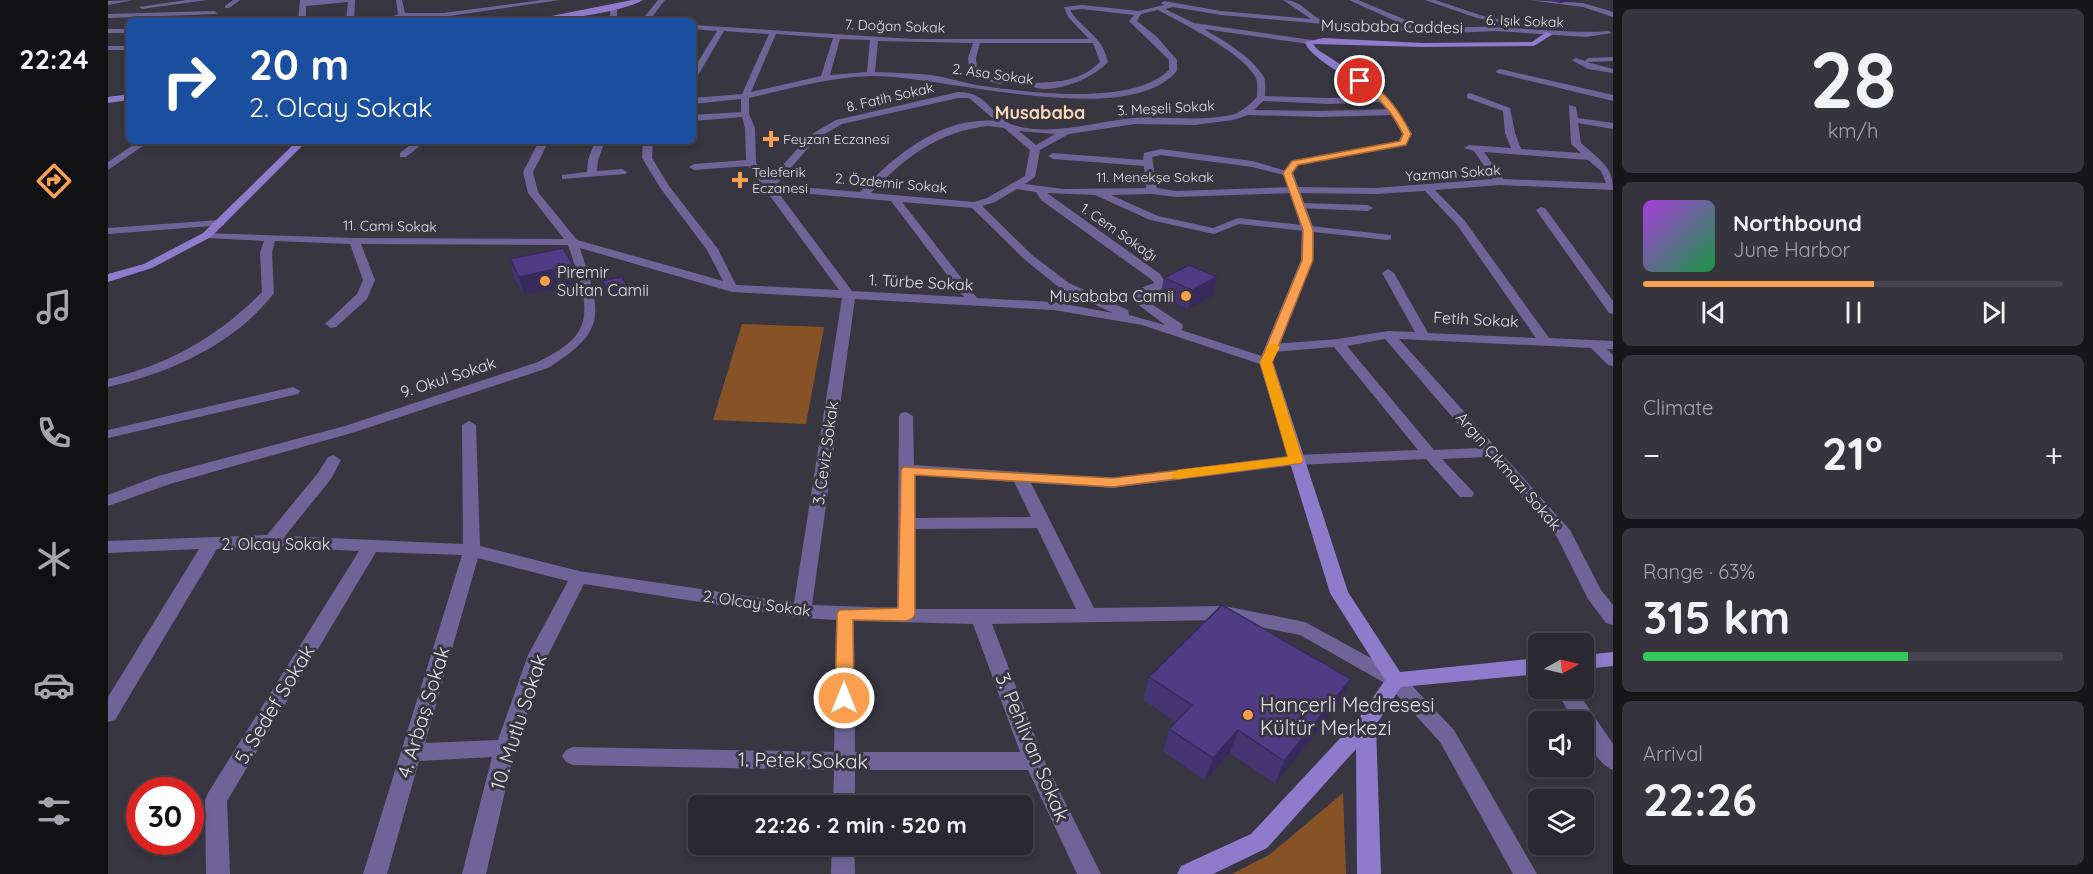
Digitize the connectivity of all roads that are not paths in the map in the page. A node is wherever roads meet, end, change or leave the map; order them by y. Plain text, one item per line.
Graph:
1 (130, 0) edge
2 (204, 0) edge
3 (237, 0) edge
4 (350, 0) edge
5 (399, 0) edge
6 (557, 0) edge
7 (640, 0) edge
8 (662, 0) edge
9 (1286, 0) edge
10 (1352, 0) edge
11 (1428, 0) edge
12 (1531, 0) edge
13 (180, 1) edge
14 (1601, 1) edge
15 (303, 2) edge
16 (108, 3) edge
17 (616, 4) edge
18 (1157, 4) edge
19 (1581, 4) junction
20 (226, 7) dead end
21 (1139, 13) junction
22 (108, 14) edge
23 (402, 15) junction
24 (1613, 15) edge
25 (206, 18) edge
26 (302, 18) edge
27 (350, 18) edge
28 (394, 18) edge
29 (545, 18) edge
30 (647, 18) edge
31 (1319, 22) junction
32 (1192, 25) junction
33 (696, 27) edge
34 (722, 29) junction
35 (1407, 30) junction
36 (108, 31) edge
37 (126, 31) edge
38 (773, 33) junction
39 (1611, 33) edge
40 (1549, 34) junction
41 (837, 37) junction
42 (874, 39) junction
43 (1097, 41) junction
44 (976, 42) junction
45 (1309, 42) junction
46 (126, 48) edge
47 (110, 49) edge
48 (1613, 59) edge
49 (1613, 70) edge
50 (1500, 71) dead end
51 (696, 72) edge
52 (871, 74) junction
53 (825, 78) junction
54 (1067, 84) junction
55 (1027, 93) junction
56 (745, 96) junction
57 (1470, 96) dead end
58 (126, 98) edge
59 (1261, 98) junction
60 (1613, 98) edge
61 (1385, 99) junction
62 (108, 100) edge
63 (696, 101) edge
64 (1572, 107) dead end
65 (1247, 111) junction
66 (1394, 112) junction
67 (745, 114) junction
68 (696, 118) edge
69 (1573, 120) junction
70 (1006, 125) junction
71 (1613, 126) edge
72 (1066, 132) junction
73 (140, 144) edge
74 (299, 144) edge
75 (417, 144) edge
76 (542, 144) edge
77 (599, 144) edge
78 (648, 144) edge
79 (1035, 149) junction
80 (1517, 152) junction
81 (403, 155) dead end
82 (1053, 156) dead end
83 (1591, 157) junction
84 (113, 160) edge
85 (752, 163) junction
86 (1148, 163) junction
87 (108, 167) edge
88 (694, 167) dead end
89 (622, 172) dead end
90 (1288, 173) junction
91 (592, 175) junction
92 (566, 177) dead end
93 (1500, 182) junction
94 (1015, 186) junction
95 (768, 187) junction
96 (1613, 187) edge
97 (1427, 188) junction
98 (1040, 189) junction
99 (1296, 190) junction
100 (1152, 191) junction
101 (1096, 192) junction
102 (864, 195) junction
103 (894, 198) junction
104 (975, 205) junction
105 (1301, 206) junction
106 (1368, 208) dead end
107 (1541, 210) dead end
108 (220, 223) junction
109 (1308, 230) junction
110 (108, 231) edge
111 (207, 235) junction
112 (1387, 237) dead end
113 (270, 238) junction
114 (354, 241) junction
115 (573, 242) junction
116 (1388, 273) dead end
117 (108, 278) edge
118 (732, 288) junction
119 (849, 295) junction
120 (974, 302) junction
121 (1613, 310) edge
122 (1144, 322) junction
123 (331, 324) dead end
124 (1388, 335) junction
125 (1423, 335) junction
126 (1192, 338) junction
127 (1544, 340) junction
128 (1338, 343) junction
129 (1594, 344) junction
130 (1613, 345) edge
131 (1273, 348) junction
132 (1266, 362) junction
133 (1613, 362) edge
134 (108, 383) edge
135 (293, 391) dead end
136 (906, 416) dead end
137 (469, 425) dead end
138 (108, 434) edge
139 (1492, 452) junction
140 (1430, 455) junction
141 (333, 460) dead end
142 (1296, 460) junction
143 (908, 470) junction
144 (1020, 477) junction
145 (1466, 493) dead end
146 (108, 501) edge
147 (1042, 522) junction
148 (907, 524) junction
149 (272, 541) junction
150 (212, 543) junction
151 (371, 545) junction
152 (108, 547) edge
153 (472, 550) junction
154 (579, 577) junction
155 (802, 610) junction
156 (845, 614) junction
157 (906, 615) junction
158 (1088, 615) junction
159 (980, 617) junction
160 (1613, 618) edge
161 (1613, 659) edge
162 (1594, 661) edge
163 (1528, 667) edge
164 (1395, 680) junction
165 (1571, 699) edge
166 (108, 714) edge
167 (1366, 723) junction
168 (505, 748) junction
169 (411, 753) junction
170 (573, 756) dead end
171 (844, 761) junction
172 (1034, 761) junction
173 (1613, 761) edge
174 (844, 795) edge
175 (843, 855) edge
176 (218, 874) edge
177 (375, 874) edge
178 (474, 874) edge
179 (843, 874) edge
180 (1089, 874) edge
181 (1189, 874) edge
182 (1369, 874) edge
183 (1525, 874) edge

1 - 16 street
2 - 13 street
3 - 20 street
4 - 15 street
4 - 27 street
5 - 23 street
6 - 23 street
7 - 17 main road
8 - 30 street
9 - 31 street
10 - 35 street
11 - 40 street
12 - 19 street
13 - 22 street
14 - 19 street
15 - 26 street
17 - 29 main road
18 - 21 street
18 - 31 street, 6. Işık Sokak
18 - 32 street
19 - 24 street
21 - 43 street
21 - 55 street, 2. Asa Sokak
22 - 25 street
23 - 28 street
31 - 35 street, 6. Işık Sokak
32 - 45 street
32 - 59 street
33 - 34 street, 7. Doğan Sokak
34 - 38 street, 7. Doğan Sokak
34 - 51 street
35 - 40 street, 6. Işık Sokak
36 - 37 street
38 - 41 street, 7. Doğan Sokak
38 - 56 street
39 - 40 street, 6. Işık Sokak
40 - 45 main road, Musababa Caddesi
41 - 42 street, 7. Doğan Sokak
41 - 53 street
42 - 44 street, 7. Doğan Sokak
42 - 52 street
43 - 44 street, 7. Doğan Sokak
43 - 54 street
44 - 54 street
45 - 61 main road, Musababa Caddesi
46 - 47 street
48 - 49 street
50 - 60 street
52 - 53 street, 2. Asa Sokak
52 - 55 street, 2. Asa Sokak
53 - 56 street, 2. Asa Sokak
54 - 55 street
56 - 63 street, 2. Asa Sokak
56 - 67 street
57 - 80 street
58 - 62 main road
59 - 61 street
59 - 65 street, 3. Meşeli Sokak
61 - 66 main road, Musababa Caddesi
64 - 69 street
65 - 66 street
65 - 72 street, 3. Meşeli Sokak
66 - 90 main road, Musababa Caddesi
67 - 68 street
67 - 85 street
69 - 71 street
69 - 83 street
70 - 72 street
70 - 79 street
70 - 95 street, 8. Fatih Sokak
70 - 102 street
72 - 79 street
73 - 84 street
74 - 108 main road
75 - 81 street
76 - 115 street, 9. Okul Sokak
77 - 91 street
78 - 118 street
79 - 94 street
80 - 83 street
80 - 93 street
82 - 86 street
83 - 96 street
84 - 87 street
85 - 88 street
85 - 95 street
86 - 90 street
86 - 100 street
89 - 91 street
90 - 99 main road
91 - 92 street
93 - 96 street, Yazman Sokak
93 - 97 street, Yazman Sokak
94 - 98 street, 11. Menekşe Sokak
94 - 104 street
95 - 102 street, 2. Özdemir Sokak
95 - 119 street
97 - 99 street, Yazman Sokak
97 - 127 street
98 - 101 street, 11. Menekşe Sokak
98 - 126 street, 1. Cem Sokağı
99 - 100 street, 11. Menekşe Sokak
99 - 105 main road
100 - 101 street, 11. Menekşe Sokak
101 - 109 street
102 - 103 street, 2. Özdemir Sokak
103 - 104 street, 2. Özdemir Sokak
103 - 120 street
104 - 122 street
105 - 106 street
105 - 109 main road
107 - 121 street
108 - 110 street
108 - 111 main road
109 - 112 street
109 - 131 main road
111 - 113 street, 11. Cami Sokak
111 - 117 main road
113 - 114 street, 11. Cami Sokak
113 - 134 street
114 - 115 street, 11. Cami Sokak
114 - 123 street
115 - 118 street, 1. Türbe Sokak
115 - 146 street, 9. Okul Sokak
116 - 125 street
118 - 119 street, 1. Türbe Sokak
119 - 120 street, 1. Türbe Sokak
119 - 155 street, 3. Ceviz Sokak
120 - 122 street, 1. Türbe Sokak
122 - 126 street, 1. Türbe Sokak
124 - 125 street, Fetih Sokak
124 - 128 street, Fetih Sokak
124 - 139 street, Argın Çıkmazı Sokak
125 - 127 street, Fetih Sokak
126 - 132 street, 1. Türbe Sokak
127 - 129 street, Fetih Sokak
128 - 131 street, Fetih Sokak
128 - 140 street
129 - 130 street, Fetih Sokak
129 - 133 street
131 - 132 main road
132 - 142 main road
135 - 138 street
136 - 143 street
137 - 153 street, 4. Arbaş Sokak
139 - 140 street
139 - 160 street, Argın Çıkmazı Sokak
140 - 142 street
140 - 145 street
141 - 149 street
142 - 144 street
142 - 164 main road
143 - 144 street
143 - 148 street
144 - 147 street
147 - 148 street
147 - 158 street
148 - 157 street
149 - 150 street, 2. Olcay Sokak
149 - 151 street, 2. Olcay Sokak
150 - 152 street, 2. Olcay Sokak
150 - 166 street
151 - 153 street, 2. Olcay Sokak
151 - 176 street, 5. Sedef Sokak
153 - 154 street, 2. Olcay Sokak
153 - 169 street, 4. Arbaş Sokak
154 - 155 street, 2. Olcay Sokak
154 - 168 street, 10. Mutlu Sokak
155 - 156 street, 2. Olcay Sokak
156 - 157 street, 2. Olcay Sokak
156 - 171 street
157 - 159 street, 2. Olcay Sokak
158 - 159 street, 2. Olcay Sokak
158 - 164 street, 2. Olcay Sokak
159 - 172 street, 3. Pehlivan Sokak
161 - 162 main road
163 - 164 main road
164 - 167 main road
164 - 183 street, 2. Olcay Sokak
165 - 173 street
167 - 181 main road
167 - 182 main road
168 - 169 street
168 - 178 street, 10. Mutlu Sokak
169 - 177 street, 4. Arbaş Sokak
170 - 171 street, 1. Petek Sokak
171 - 172 street, 1. Petek Sokak
171 - 174 street
172 - 180 street, 3. Pehlivan Sokak
175 - 179 street

